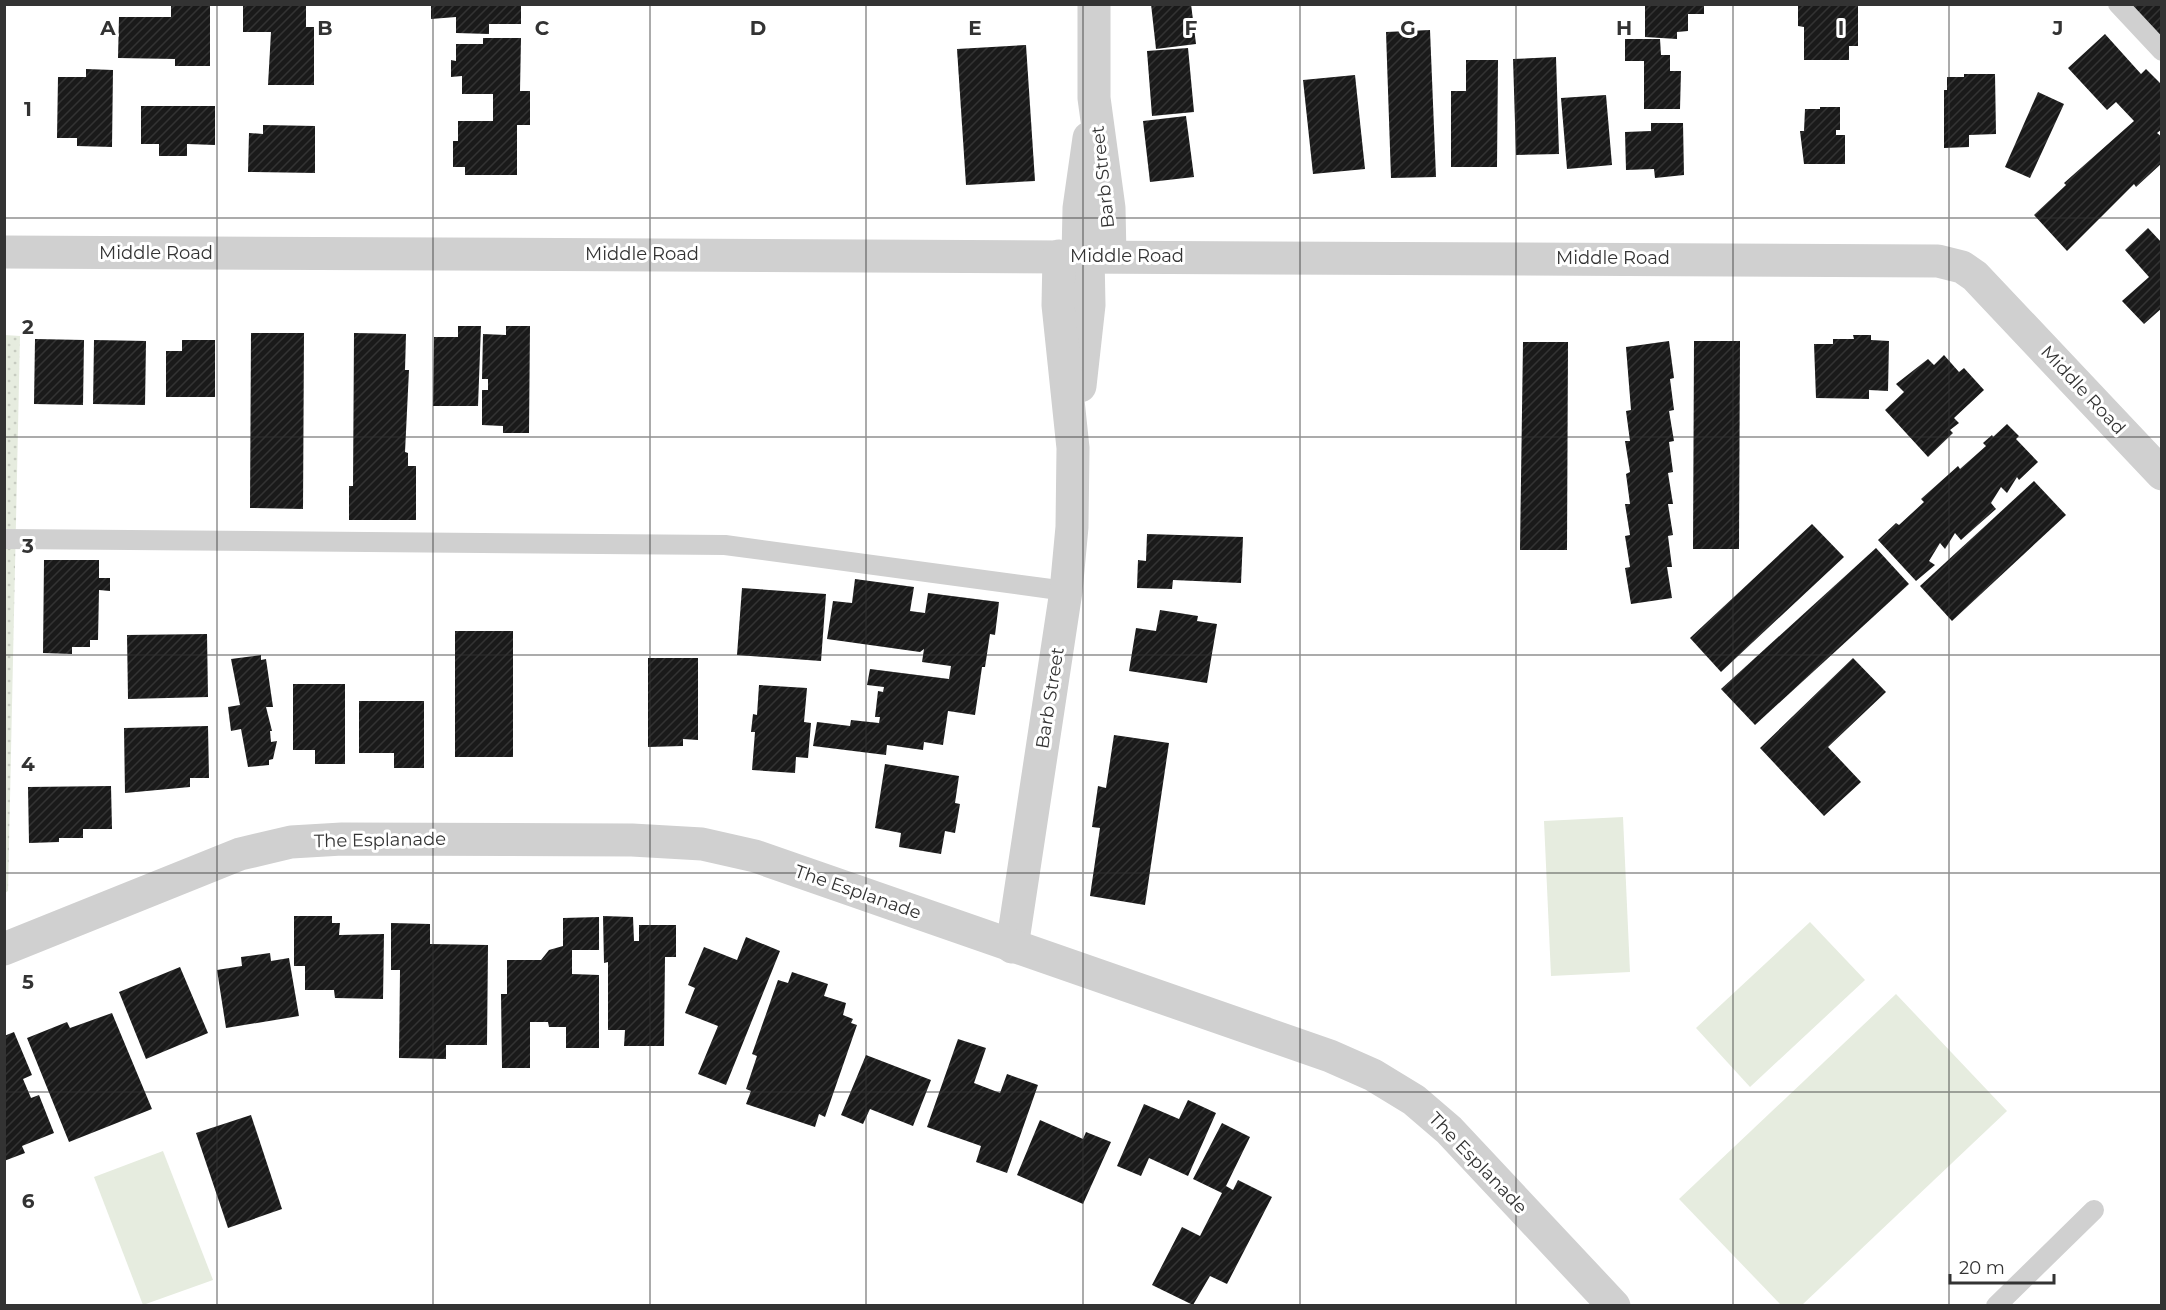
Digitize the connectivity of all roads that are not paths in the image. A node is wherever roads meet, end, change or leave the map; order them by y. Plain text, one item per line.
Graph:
1 (1094, 4) edge
2 (2118, 4) edge
3 (2162, 51) edge
4 (4, 252) edge
5 (1084, 256) junction
6 (2162, 474) edge
7 (4, 539) edge
8 (1066, 591) junction
9 (1012, 947) junction
10 (4, 949) edge
11 (2094, 1210) dead end
12 (1614, 1305) edge
13 (1996, 1305) edge

1 - 5 street, Barb Street
2 - 3 lane
4 - 5 street, Middle Road
5 - 6 street, Middle Road
5 - 8 street, Barb Street
7 - 8 lane
8 - 9 street, Barb Street
9 - 10 street, The Esplanade
9 - 12 street, The Esplanade
11 - 13 lane

